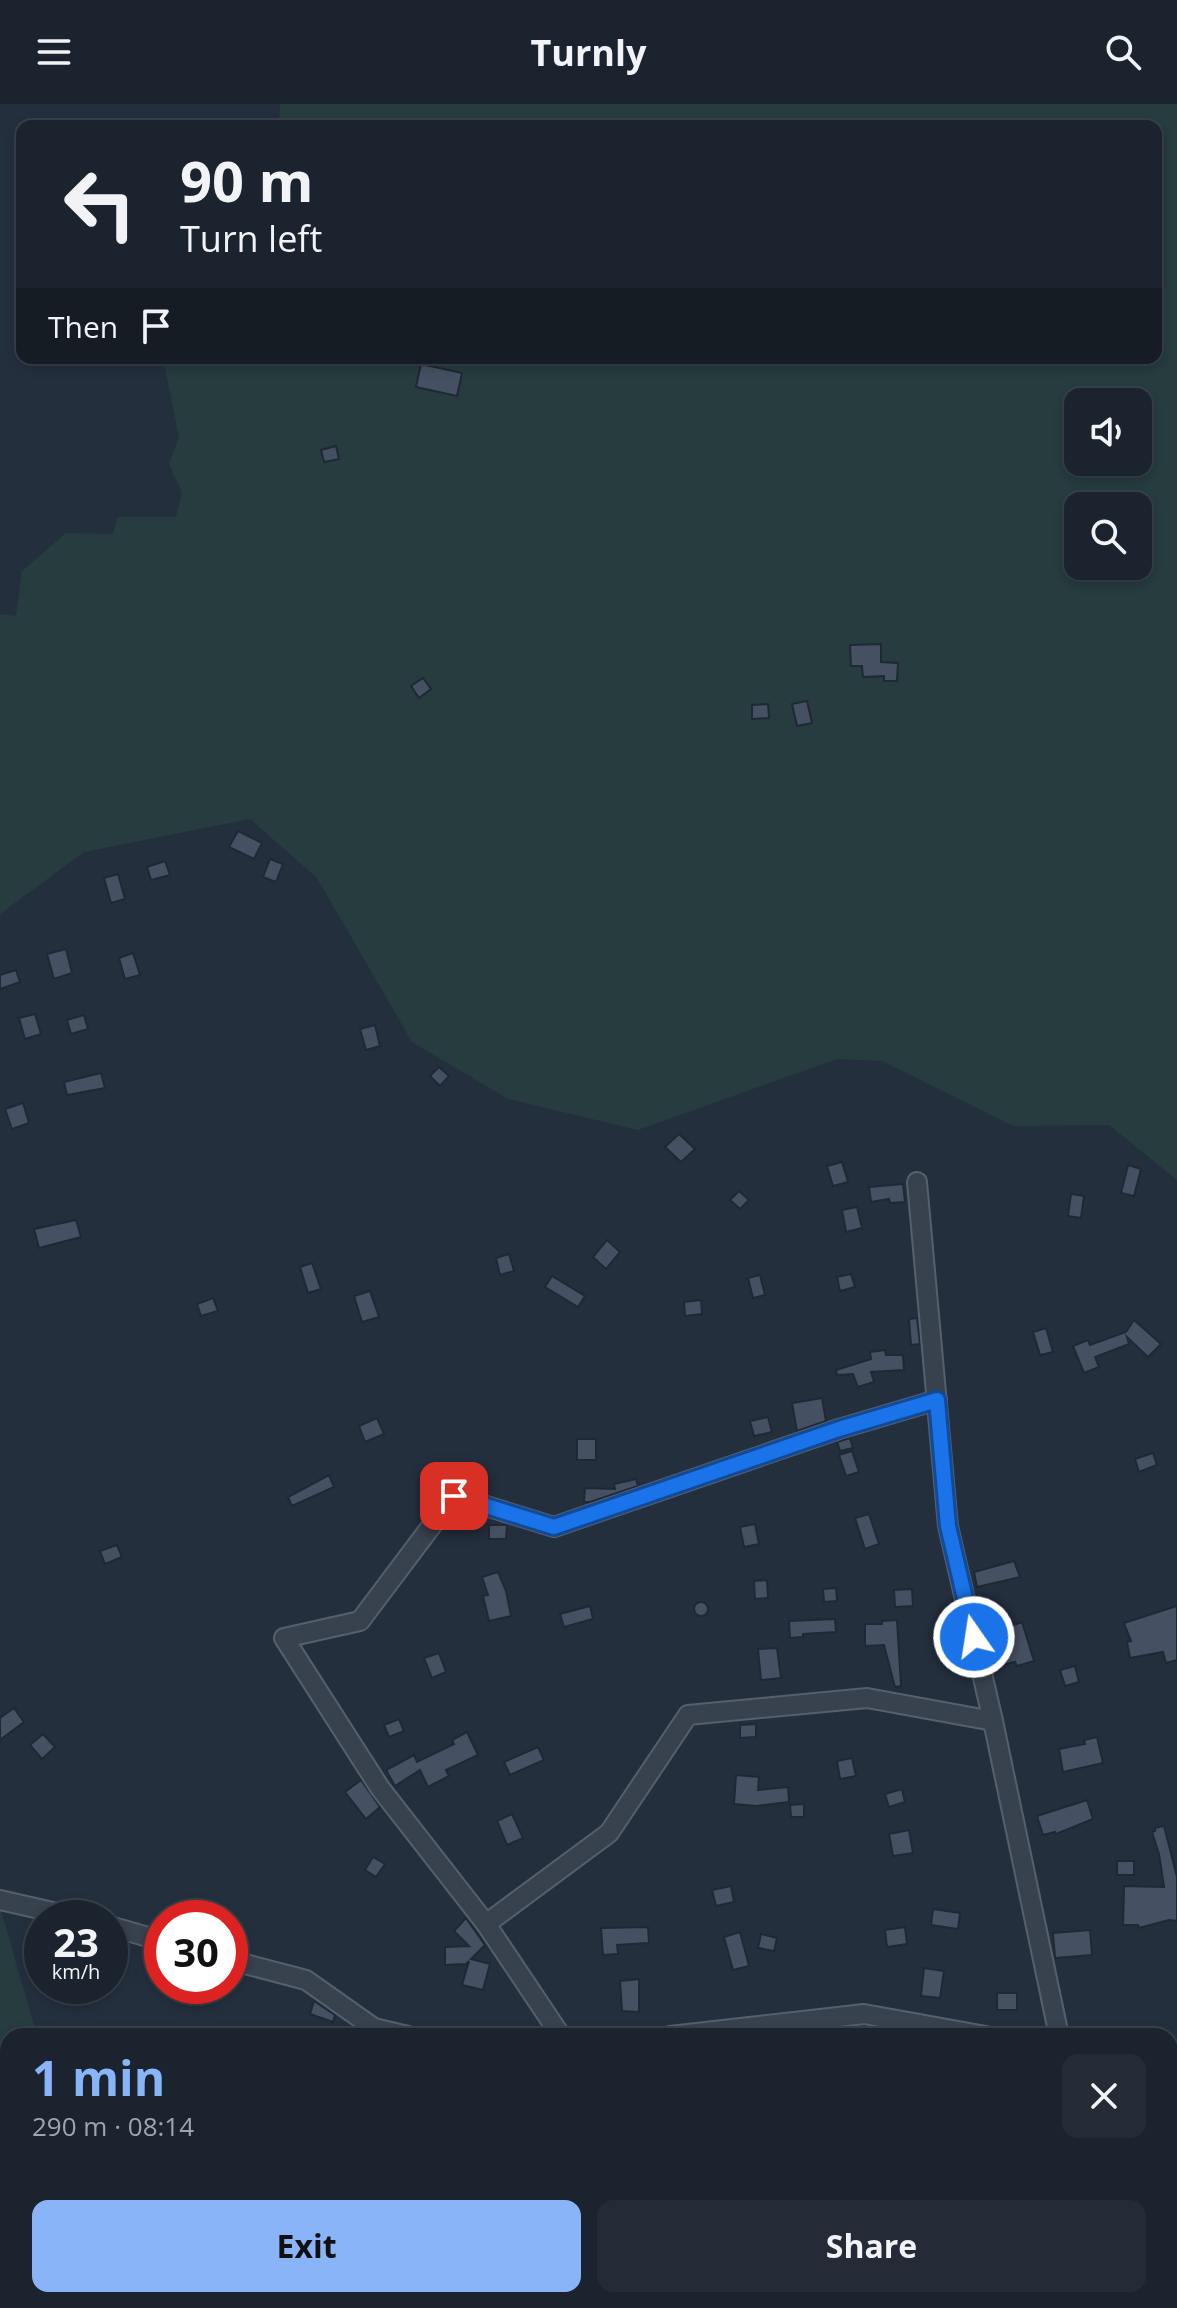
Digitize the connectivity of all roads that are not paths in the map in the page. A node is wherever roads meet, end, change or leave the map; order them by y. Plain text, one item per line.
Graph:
1 (917, 1182) dead end
2 (937, 1400) junction
3 (993, 1721) junction
4 (0, 1900) edge
5 (24, 1905) edge
6 (486, 1924) junction
7 (248, 1965) edge
8 (374, 2028) edge
9 (556, 2028) edge
10 (741, 2028) edge
11 (942, 2028) edge
12 (1057, 2028) edge

1 - 2 street
2 - 3 street
2 - 6 street
3 - 6 street
3 - 12 street
4 - 5 street
6 - 9 street
7 - 8 street
10 - 11 street

